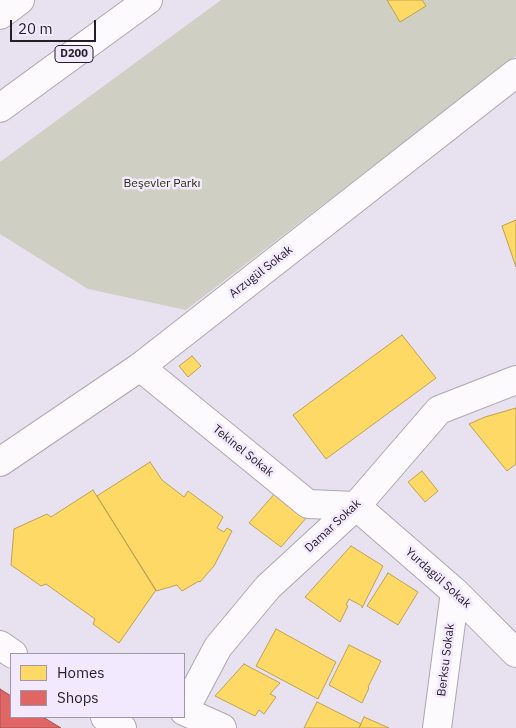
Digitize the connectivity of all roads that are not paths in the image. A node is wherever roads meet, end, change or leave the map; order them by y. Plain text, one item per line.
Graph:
1 (148, 0) edge
2 (516, 73) edge
3 (0, 108) edge
4 (140, 367) junction
5 (516, 380) edge
6 (0, 462) edge
7 (356, 506) junction
8 (455, 592) junction
9 (0, 646) edge
10 (11, 653) edge
11 (516, 653) edge
12 (185, 709) edge
13 (185, 711) edge
14 (107, 718) edge
15 (178, 718) edge
16 (122, 728) edge
17 (170, 728) edge
18 (222, 728) edge
19 (437, 728) edge

1 - 3 main road, D200
2 - 4 main road, Arzugül Sokak
4 - 6 main road, Arzugül Sokak
4 - 7 main road, Tekinel Sokak
5 - 7 main road, Damar Sokak
7 - 8 main road, Yurdagül Sokak
7 - 12 main road, Damar Sokak
8 - 11 main road, Yurdagül Sokak
8 - 19 main road, Berksu Sokak
9 - 10 main road
13 - 18 main road
14 - 16 main road
15 - 17 main road

